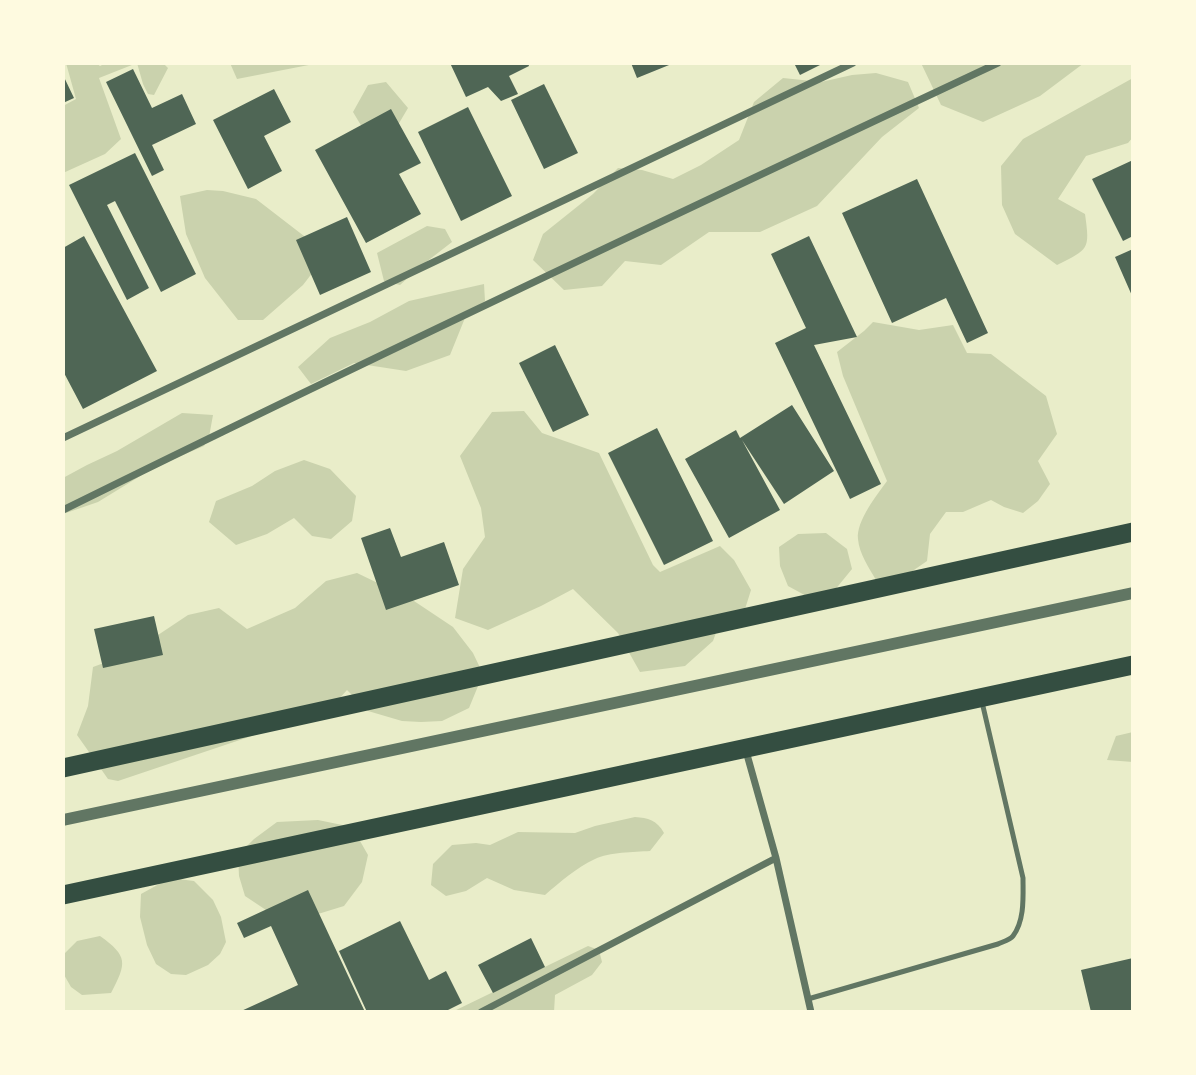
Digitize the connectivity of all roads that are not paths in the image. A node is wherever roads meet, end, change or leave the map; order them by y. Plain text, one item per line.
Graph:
1 (853, 63) edge
2 (998, 63) edge
3 (63, 438) edge
4 (63, 510) edge
5 (1133, 533) edge
6 (1133, 593) edge
7 (1133, 665) edge
8 (980, 697) junction
9 (745, 747) junction
10 (63, 768) edge
11 (63, 820) edge
12 (776, 858) junction
13 (63, 895) edge
14 (808, 999) junction
15 (481, 1012) edge
16 (811, 1012) edge

1 - 3 street
2 - 4 street
5 - 10 highway
6 - 11 street
7 - 8 highway
8 - 9 highway
8 - 14 lane
9 - 12 street
9 - 13 highway
12 - 14 street
12 - 15 street
14 - 16 street

